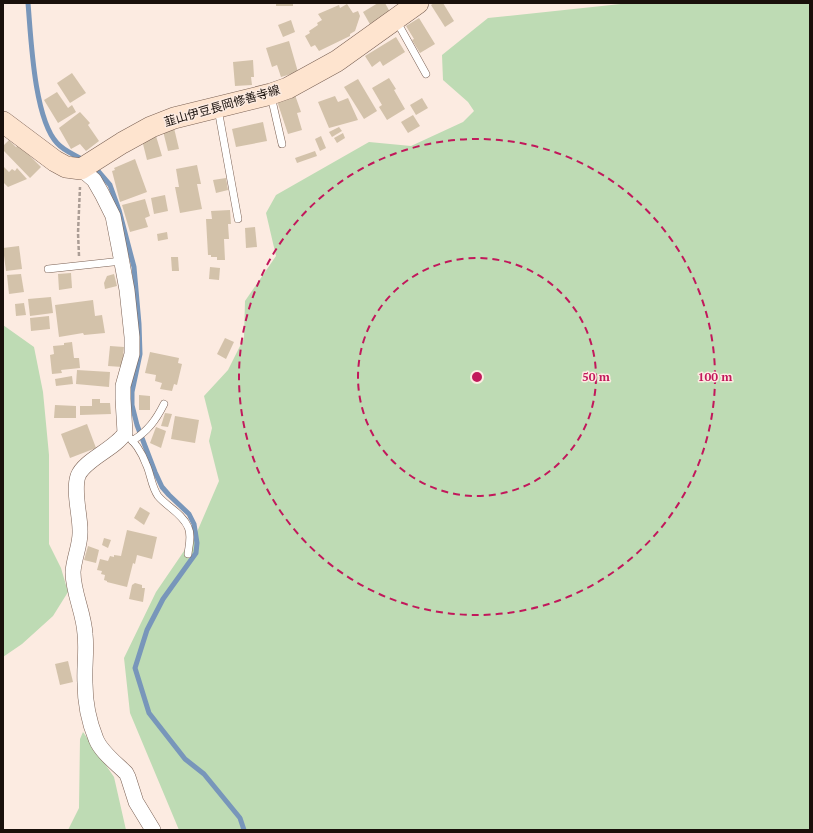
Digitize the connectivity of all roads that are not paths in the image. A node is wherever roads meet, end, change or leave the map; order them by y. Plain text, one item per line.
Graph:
1 (418, 3) edge
2 (396, 19) junction
3 (426, 74) dead end
4 (271, 94) junction
5 (217, 107) junction
6 (3, 122) edge
7 (282, 144) dead end
8 (84, 166) junction
9 (238, 219) dead end
10 (122, 261) junction
11 (48, 269) dead end
12 (164, 404) dead end
13 (131, 438) junction
14 (188, 554) dead end
15 (153, 830) edge

1 - 2 main road, 韮山伊豆長岡修善寺線
2 - 3 lane
2 - 4 main road, 韮山伊豆長岡修善寺線
4 - 5 main road, 韮山伊豆長岡修善寺線
4 - 7 lane
5 - 8 main road, 韮山伊豆長岡修善寺線
5 - 9 lane
6 - 8 main road
8 - 10 street
10 - 11 lane
10 - 13 street
12 - 13 lane
13 - 14 lane
13 - 15 street

